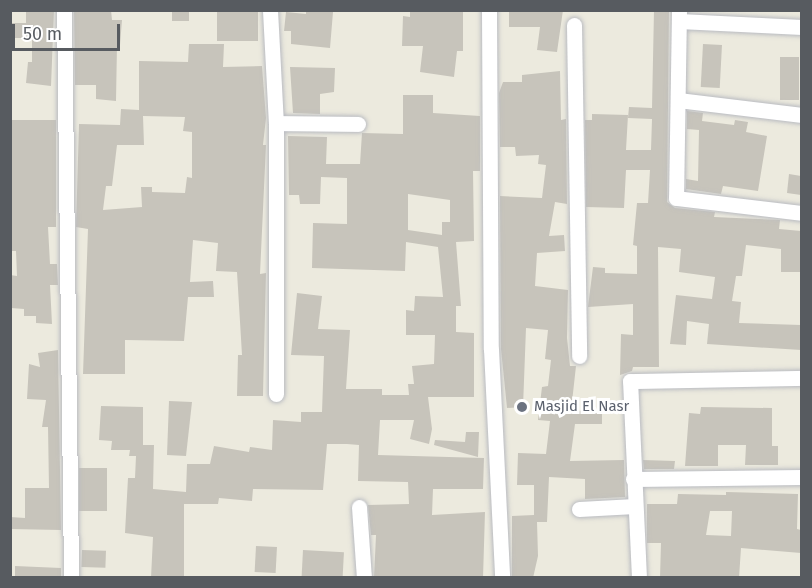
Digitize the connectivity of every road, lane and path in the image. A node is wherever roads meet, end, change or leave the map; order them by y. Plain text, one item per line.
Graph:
1 (64, 10) edge
2 (270, 10) edge
3 (489, 10) edge
4 (679, 16) edge
5 (574, 25) dead end
6 (801, 27) edge
7 (678, 100) junction
8 (801, 115) edge
9 (276, 123) junction
10 (358, 124) dead end
11 (801, 213) edge
12 (579, 356) dead end
13 (801, 378) edge
14 (276, 394) dead end
15 (801, 477) edge
16 (633, 479) junction
17 (635, 506) junction
18 (358, 507) dead end
19 (579, 509) dead end
20 (71, 578) edge
21 (364, 578) edge
22 (502, 578) edge
23 (639, 578) edge

1 - 20 street
2 - 9 street
3 - 22 street
4 - 6 street
4 - 7 street
5 - 12 street
7 - 8 street
7 - 11 street
9 - 10 street
9 - 14 street
13 - 16 street
15 - 16 street
16 - 17 street
17 - 19 street
17 - 23 street
18 - 21 street

